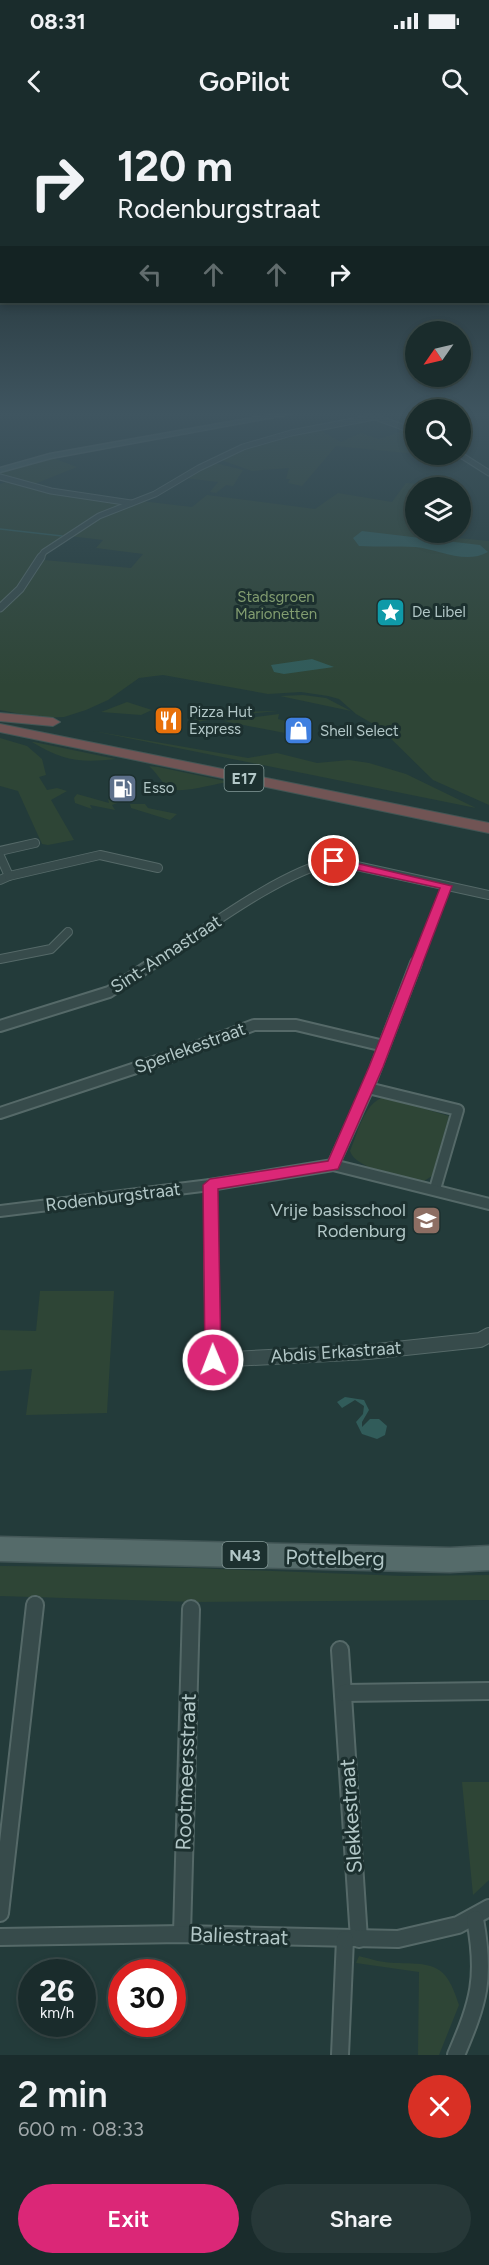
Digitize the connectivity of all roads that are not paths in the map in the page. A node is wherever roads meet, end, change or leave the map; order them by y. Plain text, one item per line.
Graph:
1 (128, 504) edge
2 (0, 608) edge
3 (0, 717) edge
4 (53, 722) dead end
5 (0, 728) edge
6 (489, 817) edge
7 (430, 824) dead end
8 (489, 830) edge
9 (35, 843) dead end
10 (0, 851) edge
11 (0, 856) edge
12 (148, 865) junction
13 (158, 868) dead end
14 (141, 873) dead end
15 (9, 876) junction
16 (0, 880) edge
17 (446, 886) junction
18 (489, 895) edge
19 (68, 932) dead end
20 (0, 958) edge
21 (0, 1026) edge
22 (384, 1046) junction
23 (368, 1088) junction
24 (0, 1113) edge
25 (333, 1165) junction
26 (210, 1185) junction
27 (435, 1190) junction
28 (489, 1204) edge
29 (0, 1210) edge
30 (489, 1335) edge
31 (0, 1549) edge
32 (489, 1558) edge
33 (35, 1604) dead end
34 (191, 1609) dead end
35 (340, 1650) dead end
36 (489, 1691) edge
37 (344, 1693) junction
38 (0, 1913) edge
39 (482, 1914) edge
40 (182, 1934) junction
41 (0, 1937) edge
42 (352, 1939) junction
43 (340, 2055) edge
44 (456, 2055) edge

1 - 2 street
3 - 4 highway
3 - 6 highway, E17
5 - 8 highway, E17
7 - 8 highway
9 - 10 street
11 - 15 street
12 - 13 street
12 - 14 street
12 - 15 street
15 - 16 street
17 - 18 street
17 - 21 street, Sint-Annastraat
17 - 22 street
19 - 20 street
22 - 23 street
22 - 24 street, Sperlekestraat
23 - 25 street
23 - 27 street
25 - 26 street, Rodenburgstraat
25 - 27 street
26 - 29 street, Rodenburgstraat
26 - 30 street, Abdis Erkastraat
27 - 28 street
31 - 32 main road, Pottelberg / N43
33 - 38 street
34 - 40 street, Rootmeersstraat
35 - 37 street, Slekkestraat
36 - 37 street
37 - 42 street, Slekkestraat
39 - 42 street, Baliestraat
39 - 44 street
40 - 41 street, Baliestraat
40 - 42 street, Baliestraat
42 - 43 street, Slekkestraat

